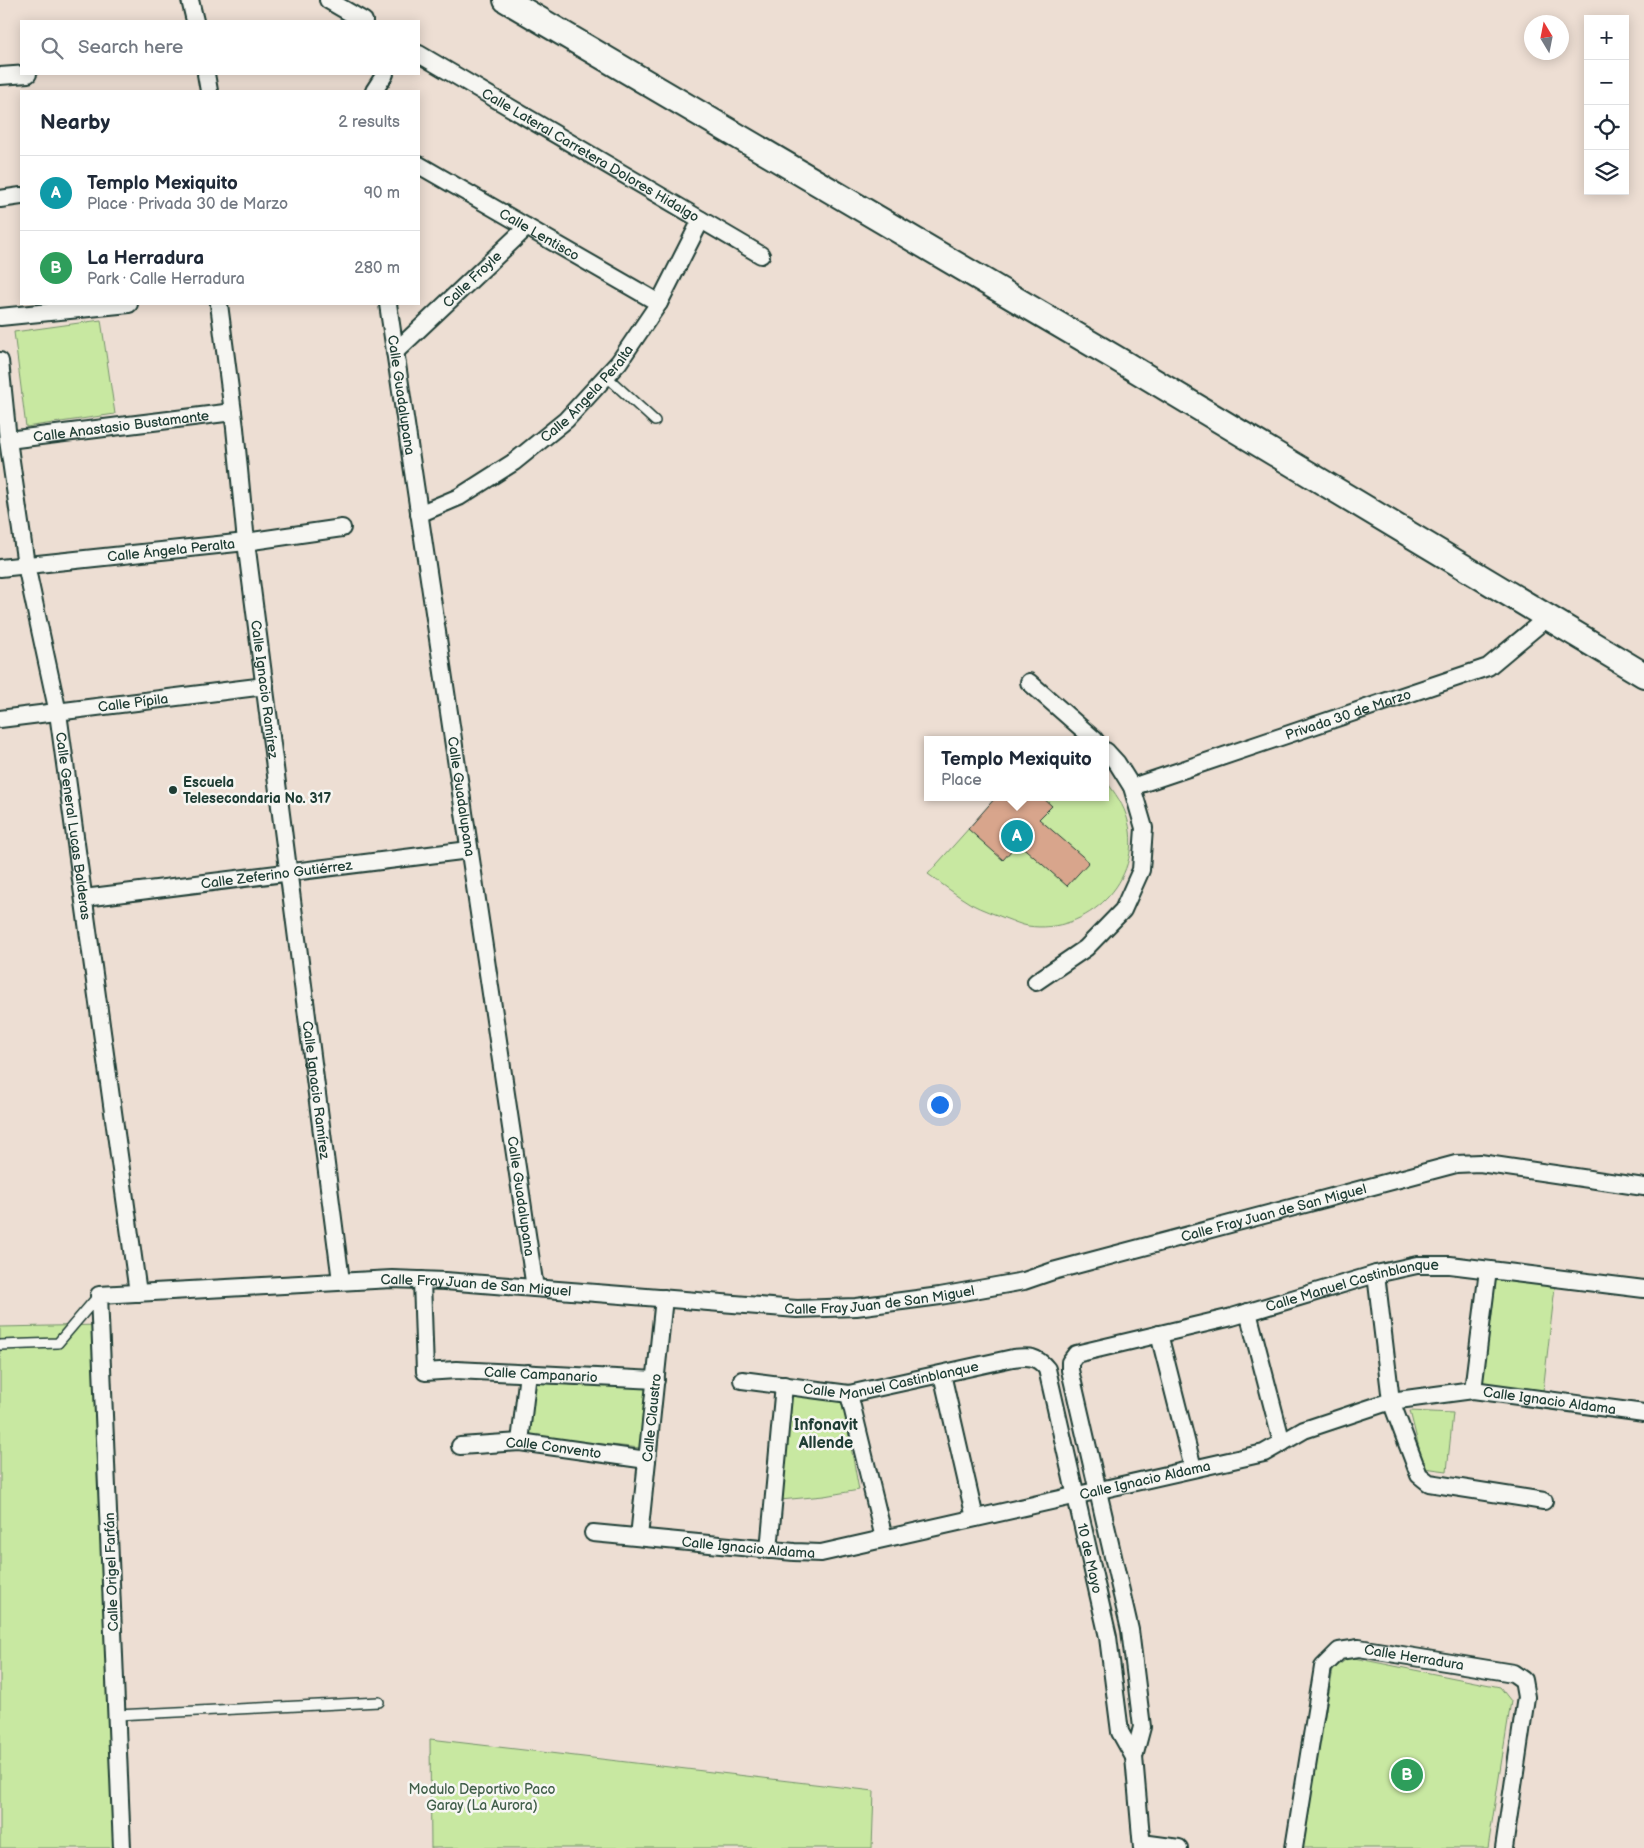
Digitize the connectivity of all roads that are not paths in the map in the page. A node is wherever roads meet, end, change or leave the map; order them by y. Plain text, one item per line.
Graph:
1 (190, 0) edge
2 (328, 0) edge
3 (506, 0) edge
4 (195, 20) edge
5 (362, 20) edge
6 (420, 55) edge
7 (20, 75) edge
8 (206, 75) edge
9 (384, 75) edge
10 (0, 76) edge
11 (209, 90) edge
12 (375, 90) edge
13 (420, 166) edge
14 (20, 196) edge
15 (0, 199) edge
16 (701, 220) junction
17 (527, 227) junction
18 (761, 255) dead end
19 (659, 303) junction
20 (119, 305) edge
21 (219, 305) edge
22 (388, 305) edge
23 (0, 317) edge
24 (395, 352) junction
25 (0, 361) edge
26 (606, 376) junction
27 (233, 412) junction
28 (655, 421) dead end
29 (8, 440) junction
30 (419, 514) junction
31 (342, 528) dead end
32 (246, 542) junction
33 (26, 565) junction
34 (0, 568) edge
35 (1548, 616) junction
36 (1644, 675) edge
37 (1029, 682) dead end
38 (265, 686) junction
39 (58, 713) junction
40 (0, 720) edge
41 (1090, 736) edge
42 (1109, 754) edge
43 (1132, 787) junction
44 (470, 850) junction
45 (288, 872) junction
46 (84, 898) junction
47 (1036, 982) dead end
48 (1644, 1187) edge
49 (1488, 1270) junction
50 (1376, 1274) junction
51 (422, 1280) junction
52 (341, 1281) junction
53 (535, 1288) junction
54 (1644, 1289) edge
55 (138, 1293) junction
56 (99, 1295) junction
57 (664, 1298) junction
58 (1248, 1312) junction
59 (1158, 1334) junction
60 (0, 1345) edge
61 (1040, 1360) joint
62 (1070, 1362) joint
63 (528, 1373) junction
64 (942, 1374) junction
65 (656, 1380) junction
66 (742, 1380) dead end
67 (784, 1386) junction
68 (1473, 1390) junction
69 (849, 1394) junction
70 (1391, 1401) junction
71 (1644, 1413) edge
72 (520, 1442) junction
73 (1282, 1443) junction
74 (460, 1446) dead end
75 (647, 1460) junction
76 (1192, 1468) junction
77 (1098, 1490) junction
78 (1076, 1494) junction
79 (1544, 1501) dead end
80 (974, 1518) junction
81 (593, 1533) dead end
82 (638, 1537) junction
83 (884, 1538) junction
84 (769, 1550) junction
85 (1133, 1652) junction
86 (1110, 1655) junction
87 (379, 1702) dead end
88 (117, 1715) junction
89 (1134, 1757) junction
90 (1142, 1845) edge
91 (122, 1848) edge
92 (1179, 1848) edge
93 (1294, 1848) edge
94 (1504, 1848) edge

1 - 4 street
2 - 5 street
3 - 35 main road
6 - 16 street, Calle Lateral Carretera Dolores Hidalgo
7 - 10 street
8 - 11 street
9 - 12 street
13 - 17 street, Calle Lentisco
14 - 15 street
16 - 18 street, Calle Lateral Carretera Dolores Hidalgo
16 - 19 street, Calle Ángela Peralta
17 - 19 street, Calle Lentisco
17 - 24 street, Calle Froyle
19 - 26 street, Calle Ángela Peralta
20 - 23 street
21 - 27 street, Calle Ignacio Ramírez
22 - 24 street, Calle Guadalupana
24 - 30 street, Calle Guadalupana
25 - 29 street, Calle General Lucas Balderas
26 - 28 lane
26 - 30 street, Calle Ángela Peralta
27 - 29 street, Calle Anastasio Bustamante
27 - 32 street, Calle Ignacio Ramírez
29 - 33 street, Calle General Lucas Balderas
30 - 44 street, Calle Guadalupana
31 - 32 street, Calle Ángela Peralta
32 - 33 street, Calle Ángela Peralta
32 - 38 street, Calle Ignacio Ramírez
33 - 34 street, Calle Ángela Peralta
33 - 39 street, Calle General Lucas Balderas
35 - 36 main road
35 - 43 street, Privada 30 de Marzo
37 - 41 street
38 - 39 street, Calle Pípila
38 - 45 street, Calle Ignacio Ramírez
39 - 40 street, Calle Pípila
39 - 46 street, Calle General Lucas Balderas
42 - 43 street
43 - 47 street
44 - 45 street, Calle Zeferino Gutiérrez
44 - 53 street, Calle Guadalupana
45 - 46 street, Calle Zeferino Gutiérrez
45 - 52 street, Calle Ignacio Ramírez
46 - 55 street, Calle General Lucas Balderas
48 - 57 street, Calle Fray Juan de San Miguel
49 - 50 street, Calle Manuel Castinblanque
49 - 54 street, Calle Manuel Castinblanque
49 - 68 street
50 - 58 street, Calle Manuel Castinblanque
50 - 70 street
51 - 52 street, Calle Fray Juan de San Miguel
51 - 53 street, Calle Fray Juan de San Miguel
51 - 63 street, Calle Campanario
52 - 55 street, Calle Fray Juan de San Miguel
53 - 57 street, Calle Fray Juan de San Miguel
55 - 56 street, Calle Fray Juan de San Miguel
56 - 60 lane
56 - 88 street, Calle Origel Farfán
57 - 65 street, Calle Claustro
58 - 59 street, Calle Manuel Castinblanque
58 - 73 street
59 - 62 street, Calle Manuel Castinblanque
59 - 76 street
61 - 64 street, Calle Manuel Castinblanque
61 - 78 street, 10 de Mayo
62 - 77 street, 10 de Mayo
63 - 65 street, Calle Campanario
63 - 72 street
64 - 69 street, Calle Manuel Castinblanque
64 - 80 street
65 - 75 street, Calle Claustro
66 - 67 street, Calle Manuel Castinblanque
67 - 69 street, Calle Manuel Castinblanque
67 - 84 street
68 - 70 street, Calle Ignacio Aldama
68 - 71 street, Calle Ignacio Aldama
69 - 83 street
70 - 73 street, Calle Ignacio Aldama
70 - 79 street
72 - 74 street, Calle Convento
72 - 75 street, Calle Convento
73 - 76 street, Calle Ignacio Aldama
75 - 82 street, Calle Claustro
76 - 77 street, Calle Ignacio Aldama
77 - 78 street, Calle Ignacio Aldama
77 - 85 street, 10 de Mayo
78 - 80 street, Calle Ignacio Aldama
78 - 86 street, 10 de Mayo
80 - 83 street, Calle Ignacio Aldama
81 - 82 street, Calle Ignacio Aldama
82 - 84 street, Calle Ignacio Aldama
83 - 84 street, Calle Ignacio Aldama
85 - 86 street
85 - 89 street, 10 de Mayo
86 - 89 street, 10 de Mayo
87 - 88 lane
88 - 91 street, Calle Origel Farfán
89 - 90 street, 10 de Mayo
90 - 92 street
93 - 94 street, Calle Herradura

